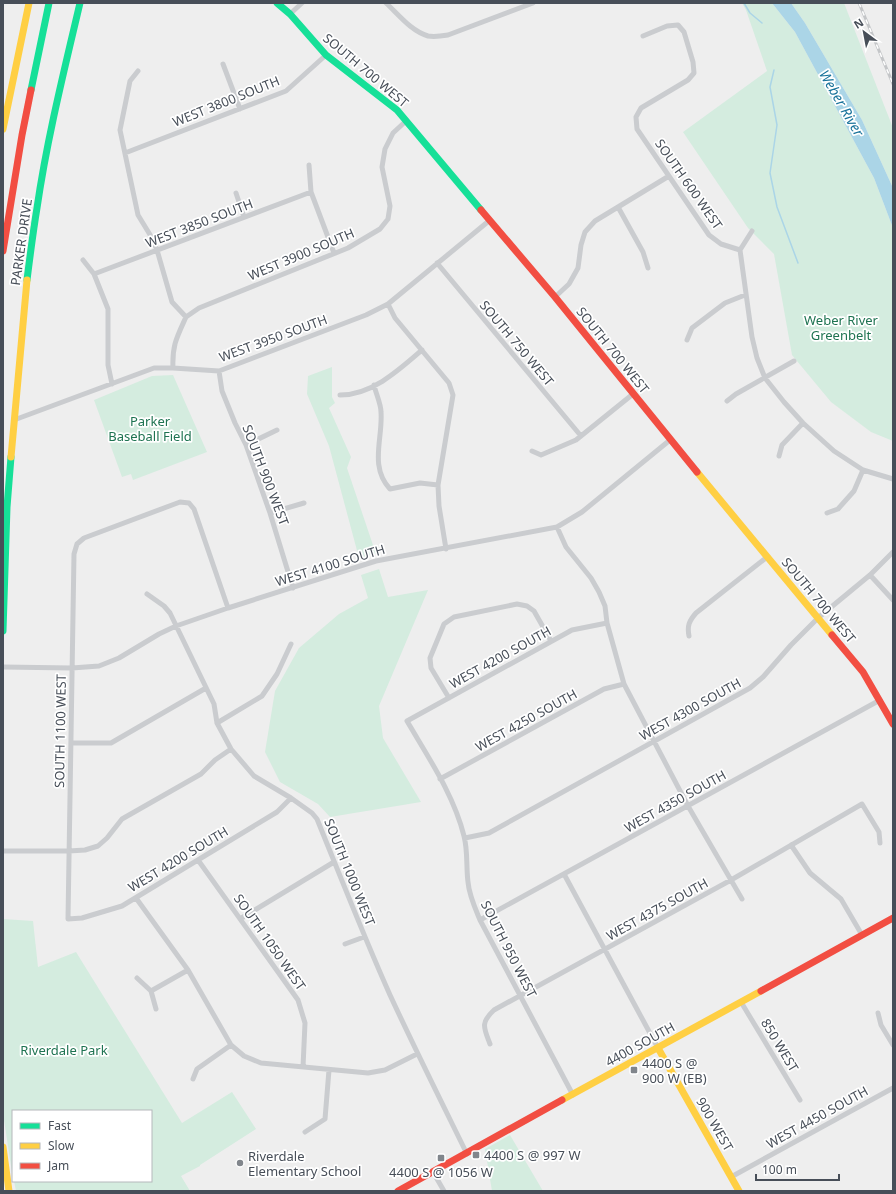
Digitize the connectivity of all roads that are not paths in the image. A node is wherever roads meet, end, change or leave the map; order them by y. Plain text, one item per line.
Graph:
1 (28, 3) edge
2 (50, 3) edge
3 (80, 3) edge
4 (277, 3) edge
5 (302, 3) edge
6 (386, 3) edge
7 (533, 3) edge
8 (290, 14) junction
9 (643, 36) dead end
10 (326, 54) junction
11 (223, 64) dead end
12 (138, 71) dead end
13 (240, 109) junction
14 (406, 121) junction
15 (3, 129) edge
16 (125, 153) junction
17 (309, 165) dead end
18 (669, 176) junction
19 (311, 192) junction
20 (236, 193) dead end
21 (618, 207) junction
22 (244, 217) junction
23 (490, 220) junction
24 (752, 231) dead end
25 (157, 250) junction
26 (740, 250) junction
27 (3, 251) edge
28 (334, 253) junction
29 (83, 260) dead end
30 (437, 263) junction
31 (648, 268) dead end
32 (94, 274) junction
33 (745, 295) junction
34 (555, 297) junction
35 (388, 304) junction
36 (186, 317) junction
37 (687, 340) dead end
38 (422, 350) junction
39 (794, 361) dead end
40 (173, 368) junction
41 (218, 371) junction
42 (765, 378) junction
43 (112, 384) junction
44 (374, 385) junction
45 (633, 394) junction
46 (340, 395) dead end
47 (727, 401) dead end
48 (14, 420) junction
49 (804, 423) junction
50 (277, 430) dead end
51 (581, 436) junction
52 (670, 440) junction
53 (246, 445) junction
54 (532, 452) dead end
55 (778, 456) dead end
56 (863, 470) junction
57 (893, 479) edge
58 (438, 485) junction
59 (304, 503) dead end
60 (827, 513) dead end
61 (270, 514) junction
62 (557, 527) junction
63 (446, 549) junction
64 (893, 552) edge
65 (767, 557) junction
66 (870, 575) junction
67 (293, 588) junction
68 (147, 594) dead end
69 (893, 600) edge
70 (228, 608) junction
71 (818, 618) junction
72 (607, 623) junction
73 (176, 626) junction
74 (3, 631) edge
75 (689, 636) dead end
76 (551, 641) junction
77 (291, 644) dead end
78 (3, 667) edge
79 (72, 668) junction
80 (624, 684) junction
81 (206, 688) junction
82 (449, 698) junction
83 (880, 700) junction
84 (407, 720) joint
85 (218, 723) junction
86 (893, 724) edge
87 (654, 742) junction
88 (71, 743) junction
89 (231, 749) junction
90 (440, 779) junction
91 (291, 798) junction
92 (688, 806) junction
93 (464, 838) junction
94 (880, 843) dead end
95 (791, 845) junction
96 (3, 851) edge
97 (69, 851) junction
98 (198, 860) junction
99 (334, 862) junction
100 (564, 874) junction
101 (731, 880) junction
102 (136, 898) junction
103 (742, 899) dead end
104 (893, 918) edge
105 (68, 919) joint
106 (240, 919) junction
107 (480, 920) junction
108 (862, 935) junction
109 (364, 937) junction
110 (344, 944) dead end
111 (605, 950) junction
112 (188, 970) junction
113 (137, 978) dead end
114 (151, 991) junction
115 (520, 995) junction
116 (741, 1002) junction
117 (156, 1009) dead end
118 (878, 1013) dead end
119 (490, 1044) dead end
120 (231, 1045) junction
121 (893, 1045) edge
122 (658, 1048) junction
123 (417, 1054) junction
124 (302, 1067) junction
125 (329, 1070) junction
126 (193, 1079) dead end
127 (893, 1088) edge
128 (573, 1095) junction
129 (800, 1100) dead end
130 (305, 1132) dead end
131 (3, 1147) edge
132 (467, 1154) junction
133 (433, 1172) junction
134 (731, 1177) junction
135 (9, 1191) edge
136 (398, 1191) edge
137 (444, 1191) edge
138 (739, 1191) edge

1 - 15 main road
2 - 27 main road
3 - 48 main road, PARKER DRIVE
4 - 8 main road, SOUTH 700 WEST
5 - 8 street
6 - 7 street
8 - 10 main road, SOUTH 700 WEST
9 - 18 street, SOUTH 600 WEST
10 - 13 street, WEST 3800 SOUTH
10 - 14 main road, SOUTH 700 WEST
11 - 13 street
12 - 16 street
13 - 16 street, WEST 3800 SOUTH
14 - 23 main road, SOUTH 700 WEST
14 - 28 street, WEST 3900 SOUTH
16 - 25 street
17 - 19 street
18 - 21 street
18 - 26 street, SOUTH 600 WEST
19 - 22 street, WEST 3850 SOUTH
19 - 28 street
20 - 22 street
21 - 31 street
21 - 34 street
22 - 25 street, WEST 3850 SOUTH
23 - 30 street, WEST 3950 SOUTH
23 - 34 main road, SOUTH 700 WEST
24 - 26 street
25 - 32 street, WEST 3850 SOUTH
25 - 36 street
26 - 33 street
28 - 36 street, WEST 3900 SOUTH
29 - 32 street
30 - 35 street, WEST 3950 SOUTH
30 - 51 street, SOUTH 750 WEST
32 - 43 street
33 - 37 street
33 - 42 street
34 - 45 main road, SOUTH 700 WEST
35 - 38 street
35 - 41 street, WEST 3950 SOUTH
36 - 40 street
38 - 44 street
38 - 58 street
39 - 42 street
40 - 41 street, WEST 3950 SOUTH
40 - 43 street, WEST 3950 SOUTH
41 - 53 street, SOUTH 900 WEST
42 - 47 street
42 - 49 street
43 - 48 street, WEST 3950 SOUTH
44 - 46 street
44 - 58 street
45 - 51 street
45 - 52 main road, SOUTH 700 WEST
48 - 74 main road, PARKER DRIVE
49 - 55 street
49 - 56 street
50 - 53 street
51 - 54 street
52 - 62 street, WEST 4100 SOUTH
52 - 65 main road, SOUTH 700 WEST
53 - 61 street, SOUTH 900 WEST
56 - 57 street
56 - 60 street
58 - 63 street
59 - 61 street
61 - 67 street, SOUTH 900 WEST
62 - 63 street, WEST 4100 SOUTH
62 - 72 street
63 - 67 street, WEST 4100 SOUTH
64 - 66 street, WEST 4300 SOUTH
65 - 71 main road, SOUTH 700 WEST
65 - 75 street
66 - 69 street
66 - 71 street, WEST 4300 SOUTH
67 - 70 street, WEST 4100 SOUTH
68 - 73 street, SOUTH 1000 WEST
70 - 73 street, WEST 4100 SOUTH
70 - 79 street, SOUTH 1100 WEST
71 - 83 main road, SOUTH 700 WEST
71 - 87 street, WEST 4300 SOUTH
72 - 76 street, WEST 4200 SOUTH
72 - 80 street
73 - 79 street, WEST 4100 SOUTH
73 - 81 street, SOUTH 1000 WEST
76 - 82 street, WEST 4200 SOUTH
76 - 82 street
77 - 85 street
78 - 79 street, WEST 4100 SOUTH
79 - 88 street, SOUTH 1100 WEST
80 - 87 street
80 - 90 street, WEST 4250 SOUTH
81 - 85 street, SOUTH 1000 WEST
81 - 88 street
82 - 84 street, WEST 4200 SOUTH
83 - 86 main road, SOUTH 700 WEST
83 - 92 street, WEST 4350 SOUTH
84 - 90 street, SOUTH 950 WEST
85 - 89 street, SOUTH 1000 WEST
87 - 92 street
87 - 93 street, WEST 4300 SOUTH
88 - 97 street, SOUTH 1100 WEST
89 - 91 street, SOUTH 1000 WEST
89 - 97 street
90 - 93 street, SOUTH 950 WEST
91 - 98 street, WEST 4200 SOUTH
91 - 99 street, SOUTH 1000 WEST
92 - 100 street, WEST 4350 SOUTH
92 - 101 street
93 - 107 street, SOUTH 950 WEST
94 - 95 street, WEST 4375 SOUTH
95 - 101 street, WEST 4375 SOUTH
95 - 108 street
96 - 97 street
97 - 105 street, SOUTH 1100 WEST
98 - 102 street, WEST 4200 SOUTH
98 - 106 street, SOUTH 1050 WEST
99 - 106 street
99 - 109 street, SOUTH 1000 WEST
100 - 107 street, WEST 4350 SOUTH
100 - 111 street
101 - 103 street
101 - 111 street, WEST 4375 SOUTH
102 - 105 street, WEST 4200 SOUTH
102 - 112 street
104 - 108 main road, 4400 SOUTH
106 - 124 street, SOUTH 1050 WEST
107 - 115 street, SOUTH 950 WEST
108 - 116 main road, 4400 SOUTH
109 - 110 street
109 - 123 street, SOUTH 1000 WEST
111 - 115 street, WEST 4375 SOUTH
111 - 122 street
112 - 114 street
112 - 120 street
113 - 114 street
114 - 117 street
115 - 119 street, WEST 4375 SOUTH
115 - 128 street, SOUTH 950 WEST
116 - 122 main road, 4400 SOUTH
116 - 129 street, 850 WEST
118 - 121 street
120 - 124 street
120 - 126 street
122 - 128 main road, 4400 SOUTH
122 - 134 main road, 900 WEST
123 - 125 street
123 - 132 street, SOUTH 1000 WEST
124 - 125 street
125 - 130 street
127 - 134 street, WEST 4450 SOUTH
128 - 132 main road, 4400 SOUTH
131 - 135 main road
132 - 133 main road, 4400 SOUTH
133 - 136 main road, 4400 SOUTH
133 - 137 street
134 - 138 main road, 900 WEST

